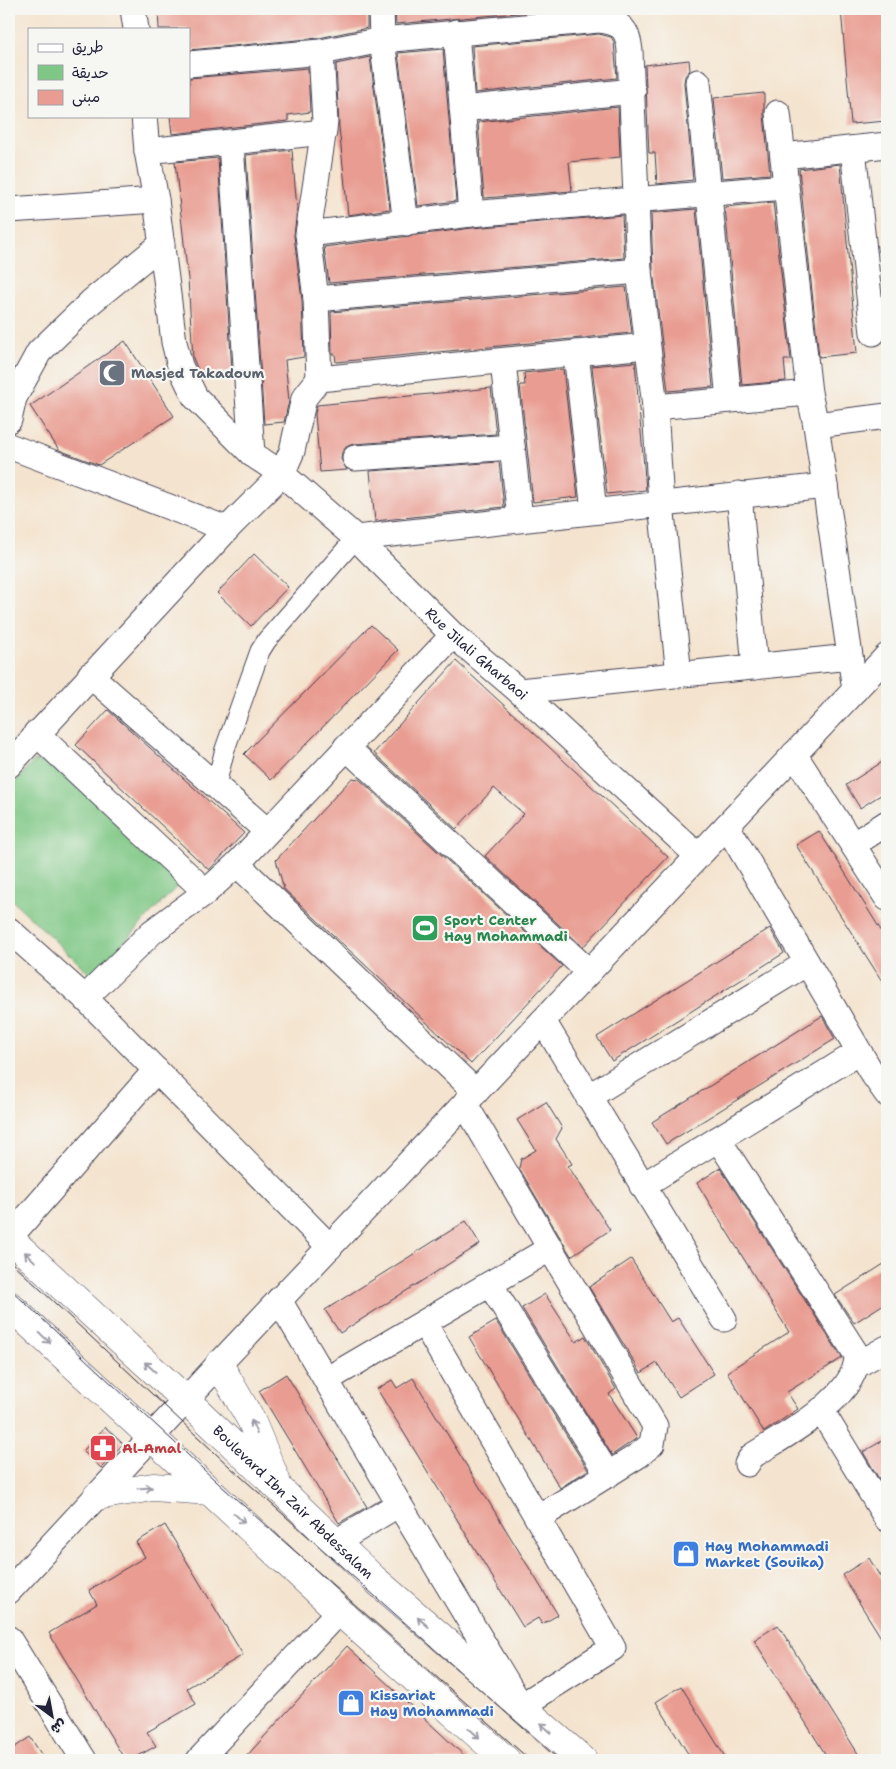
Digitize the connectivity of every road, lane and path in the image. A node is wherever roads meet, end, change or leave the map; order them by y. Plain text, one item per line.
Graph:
1 (133, 9) edge
2 (381, 9) edge
3 (136, 28) edge
4 (456, 32) junction
5 (382, 40) junction
6 (321, 52) junction
7 (190, 64) edge
8 (698, 82) dead end
9 (633, 91) junction
10 (462, 109) junction
11 (778, 113) dead end
12 (144, 118) edge
13 (324, 132) junction
14 (231, 144) junction
15 (887, 144) edge
16 (853, 149) junction
17 (147, 151) junction
18 (783, 156) junction
19 (786, 187) junction
20 (709, 195) junction
21 (156, 200) junction
22 (637, 200) junction
23 (9, 210) edge
24 (471, 214) junction
25 (406, 223) junction
26 (308, 234) junction
27 (162, 244) junction
28 (639, 271) junction
29 (316, 299) junction
30 (873, 333) dead end
31 (646, 346) junction
32 (576, 353) junction
33 (503, 362) junction
34 (319, 380) junction
35 (809, 393) junction
36 (728, 400) junction
37 (655, 407) junction
38 (887, 416) edge
39 (9, 420) edge
40 (816, 425) junction
41 (9, 446) edge
42 (512, 447) junction
43 (252, 454) junction
44 (355, 458) dead end
45 (282, 474) junction
46 (824, 486) junction
47 (740, 494) junction
48 (661, 504) junction
49 (594, 511) junction
50 (520, 519) junction
51 (227, 529) junction
52 (356, 538) junction
53 (453, 635) junction
54 (887, 656) edge
55 (850, 657) junction
56 (755, 667) junction
57 (679, 674) junction
58 (90, 675) junction
59 (855, 690) junction
60 (519, 691) junction
61 (36, 733) junction
62 (346, 747) junction
63 (794, 754) junction
64 (9, 765) edge
65 (216, 785) junction
66 (887, 823) edge
67 (727, 826) junction
68 (267, 831) junction
69 (854, 844) junction
70 (698, 856) junction
71 (236, 864) junction
72 (206, 892) junction
73 (887, 898) edge
74 (9, 930) edge
75 (807, 963) junction
76 (589, 972) junction
77 (86, 998) junction
78 (543, 1021) junction
79 (872, 1060) edge
80 (156, 1070) junction
81 (887, 1094) edge
82 (588, 1097) junction
83 (470, 1098) junction
84 (718, 1139) junction
85 (642, 1186) junction
86 (9, 1238) edge
87 (330, 1247) junction
88 (551, 1248) junction
89 (490, 1284) junction
90 (279, 1300) junction
91 (9, 1305) edge
92 (724, 1319) dead end
93 (424, 1323) junction
94 (887, 1348) edge
95 (219, 1364) junction
96 (857, 1365) junction
97 (326, 1380) junction
98 (186, 1400) junction
99 (821, 1410) junction
100 (152, 1437) junction
101 (747, 1464) dead end
102 (608, 1475) junction
103 (279, 1488) junction
104 (210, 1491) junction
105 (97, 1496) junction
106 (399, 1504) junction
107 (538, 1518) junction
108 (887, 1519) edge
109 (336, 1542) junction
110 (9, 1591) edge
111 (338, 1611) junction
112 (9, 1639) edge
113 (521, 1706) junction
114 (83, 1760) edge
115 (199, 1760) edge
116 (506, 1760) edge
117 (583, 1760) edge

1 - 3 street
2 - 5 street
4 - 5 street
4 - 9 street
4 - 10 street
5 - 6 street
5 - 25 street
6 - 7 street
6 - 13 street
8 - 20 street
9 - 10 street
9 - 22 street
10 - 24 street
11 - 18 street
12 - 17 street, Rue Jilali Gharbaoi
13 - 14 street
13 - 26 street
14 - 17 street
14 - 43 street
15 - 16 street
16 - 18 street
16 - 30 street
17 - 21 street, Rue Jilali Gharbaoi
18 - 19 street
19 - 20 street
19 - 35 street
20 - 22 street
20 - 36 street
21 - 23 street
21 - 27 street, Rue Jilali Gharbaoi
22 - 24 street
22 - 28 street
24 - 25 street
25 - 26 street
26 - 29 street
27 - 39 street
27 - 43 street, Rue Jilali Gharbaoi
28 - 29 street
28 - 31 street
29 - 34 street
31 - 32 street
31 - 37 street
32 - 33 street
32 - 49 street
33 - 34 street
33 - 42 street
34 - 45 street
35 - 36 street
35 - 40 street
36 - 37 street
37 - 48 street
38 - 40 street
40 - 46 street
41 - 51 street
42 - 44 street
42 - 50 street
43 - 45 street, Rue Jilali Gharbaoi
45 - 51 street
45 - 52 street, Rue Jilali Gharbaoi
46 - 47 street
46 - 55 street
47 - 48 street
47 - 56 street
48 - 49 street
48 - 57 street
49 - 50 street
50 - 52 street
51 - 58 street
52 - 53 street, Rue Jilali Gharbaoi
52 - 65 street
53 - 60 street, Rue Jilali Gharbaoi
53 - 62 street
54 - 59 street
55 - 56 street
55 - 59 street
56 - 57 street
57 - 60 street
58 - 61 street
58 - 65 street
59 - 63 street
60 - 70 street, Rue Jilali Gharbaoi
61 - 64 street
61 - 72 street
62 - 68 street
62 - 76 street
63 - 67 street
63 - 69 street
65 - 68 street
66 - 69 street
67 - 70 street
67 - 75 street
68 - 71 street
69 - 73 street
70 - 76 street
71 - 72 street
71 - 83 street
72 - 77 street
74 - 77 street
75 - 79 street
75 - 82 street
76 - 78 street
77 - 80 street
78 - 82 street
78 - 83 street
79 - 81 street
79 - 84 street
80 - 86 street
80 - 87 street
82 - 85 street
83 - 87 street
83 - 88 street
84 - 85 street
84 - 96 street
85 - 92 street
98 -> 86 street, Boulevard Ibn Zair Abdessalam
87 - 90 street
88 - 89 street
88 - 102 street
89 - 93 street
89 - 102 street
90 - 95 street
90 - 97 street
91 -> 100 street
93 - 97 street
93 - 107 street
94 - 96 street
95 - 98 street
103 -> 95 street
96 - 99 street
97 - 106 street
98 - 100 street
98 - 103 street, Boulevard Ibn Zair Abdessalam
99 - 101 street
99 - 108 street
100 - 104 street
100 - 105 street
102 - 107 street
103 - 109 street, Boulevard Ibn Zair Abdessalam
105 -> 104 street
104 -> 111 street
105 - 110 street
106 - 109 street
106 - 113 street
107 - 113 street
113 -> 109 street, Boulevard Ibn Zair Abdessalam
111 - 115 street
111 -> 116 street
112 - 114 street
117 -> 113 street, Boulevard Ibn Zair Abdessalam

